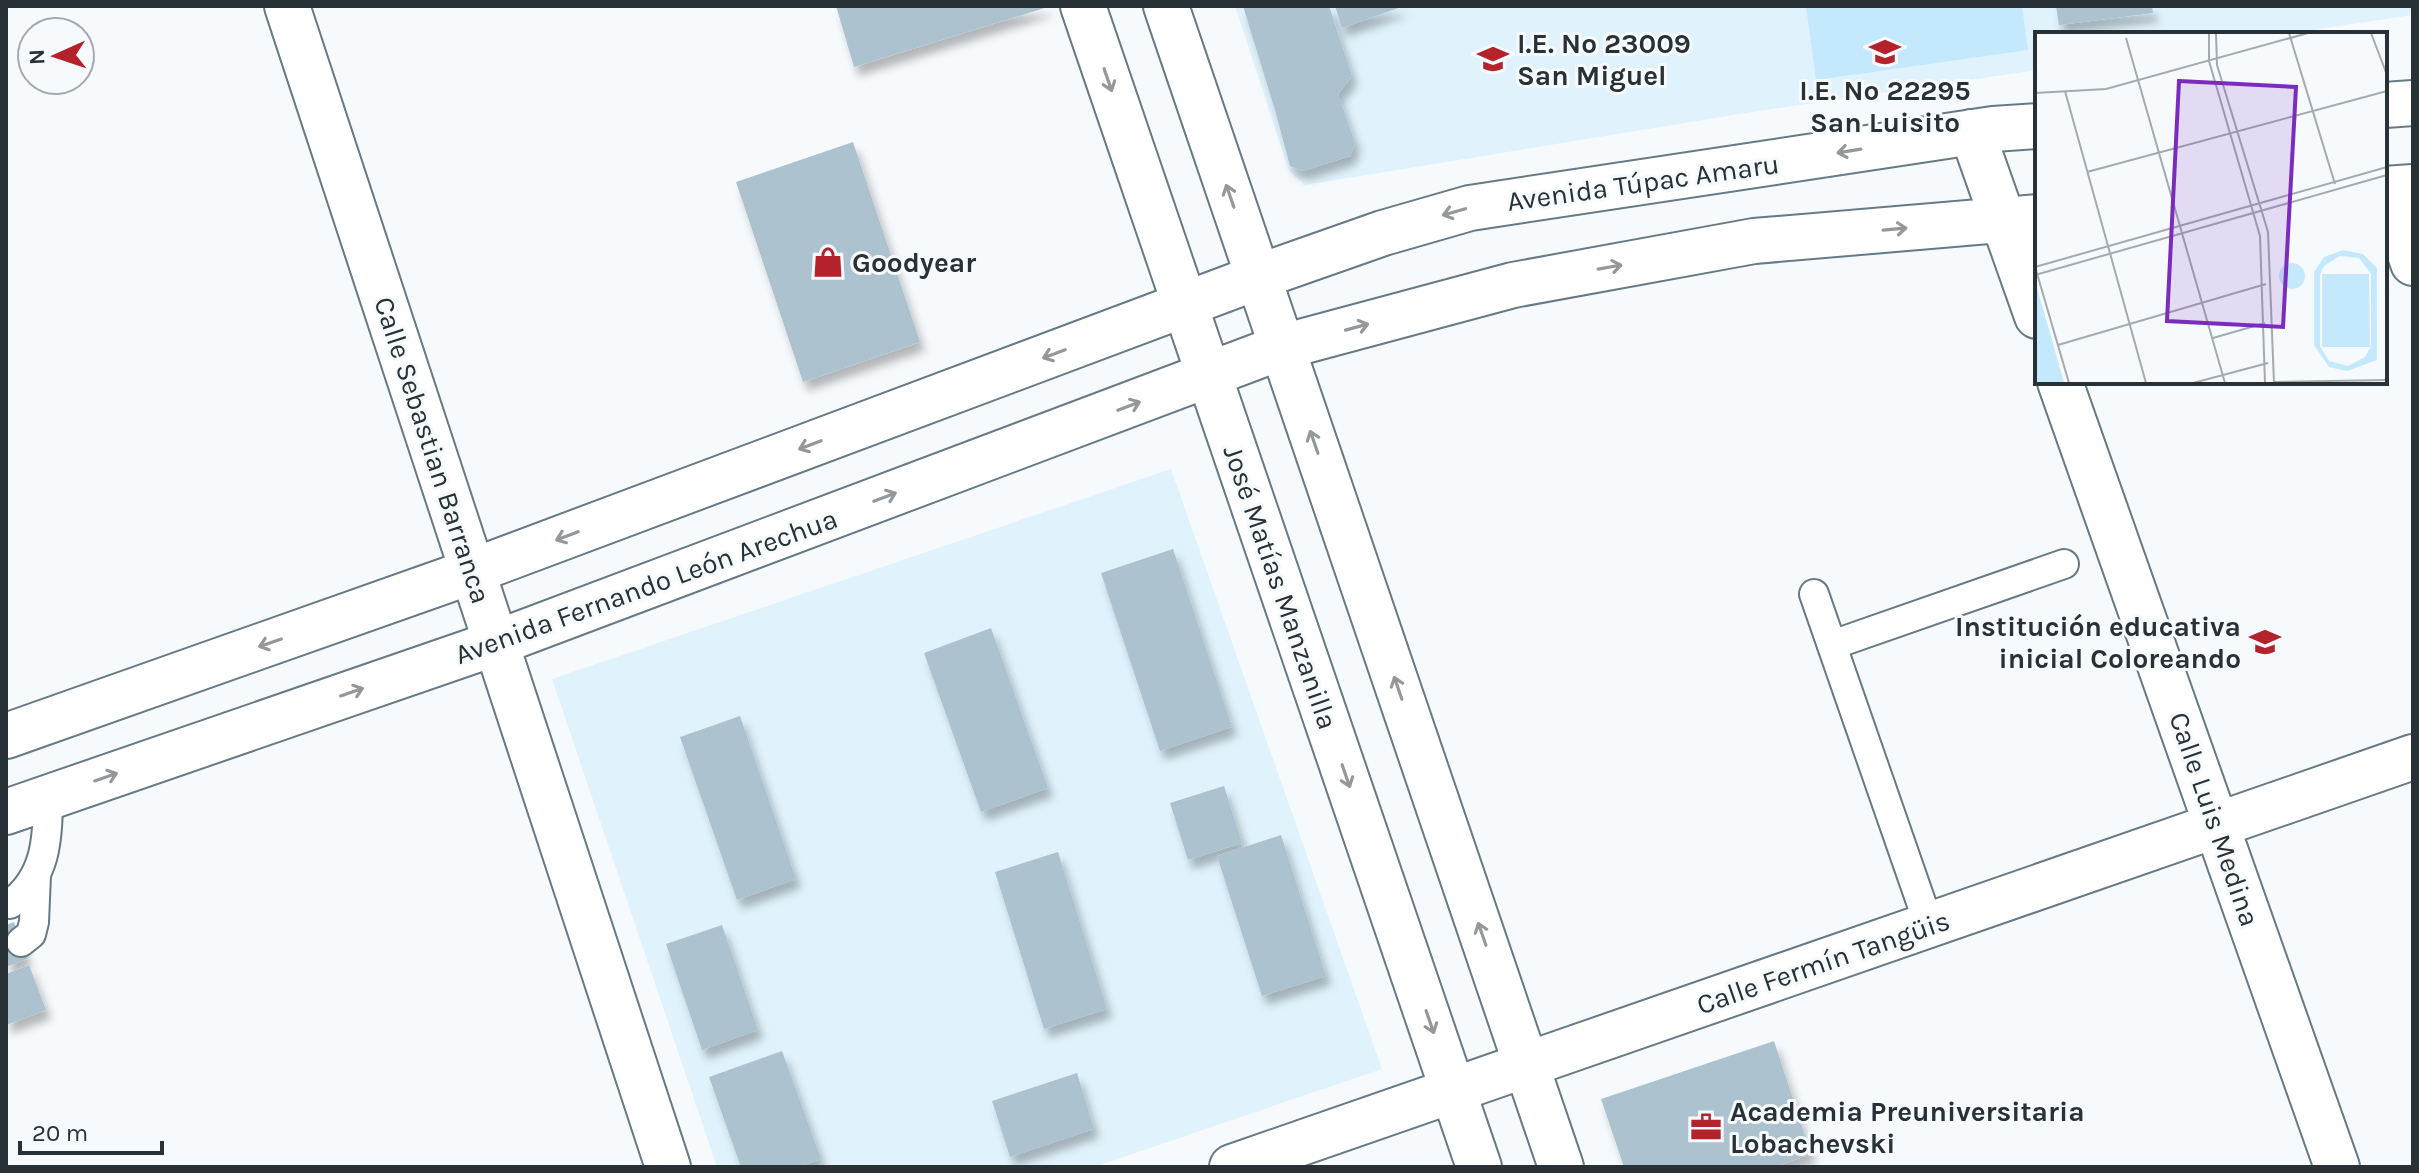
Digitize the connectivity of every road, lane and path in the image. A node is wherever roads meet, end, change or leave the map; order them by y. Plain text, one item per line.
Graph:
1 (287, 6) edge
2 (1083, 6) edge
3 (1166, 6) edge
4 (2413, 103) edge
5 (2387, 105) edge
6 (2035, 126) edge
7 (1972, 132) junction
8 (2395, 188) edge
9 (2020, 219) edge
10 (2413, 263) edge
11 (1258, 277) junction
12 (1185, 305) junction
13 (2035, 305) edge
14 (1282, 347) junction
15 (1209, 376) junction
16 (2061, 384) edge
17 (2064, 564) dead end
18 (473, 571) junction
19 (1814, 594) dead end
20 (496, 643) junction
21 (1832, 645) junction
22 (6, 736) edge
23 (2413, 757) edge
24 (48, 797) junction
25 (6, 812) edge
26 (2218, 825) junction
27 (36, 875) junction
28 (10, 904) dead end
29 (1929, 925) junction
30 (21, 942) dead end
31 (1526, 1065) junction
32 (1453, 1090) junction
33 (668, 1167) edge
34 (1232, 1167) edge
35 (1479, 1167) edge
36 (1561, 1167) edge
37 (2337, 1167) edge

1 - 18 main road, Calle Sebastian Barranca
2 -> 12 main road, José Matías Manzanilla
11 -> 3 main road
4 - 5 main road
6 - 7 main road, Avenida Túpac Amaru
7 - 9 main road
7 -> 11 main road, Avenida Túpac Amaru
8 - 10 main road
9 - 13 main road
14 -> 9 main road
11 - 12 main road
11 - 14 main road
12 - 15 main road, José Matías Manzanilla
12 -> 18 main road
14 - 15 main road, Avenida Fernando León Arechua
31 -> 14 main road
20 -> 15 main road, Avenida Fernando León Arechua
15 -> 32 main road, José Matías Manzanilla
16 - 26 main road, Calle Luis Medina
17 - 21 lane
18 - 20 main road, Calle Sebastian Barranca
18 -> 22 main road
19 - 21 lane
24 -> 20 main road, Avenida Fernando León Arechua
20 - 33 main road, Calle Sebastian Barranca
21 - 29 lane
23 - 26 main road, Calle Fermín Tangüis
24 - 25 main road, Avenida Fernando León Arechua
24 - 27 lane
26 - 29 main road, Calle Fermín Tangüis
26 - 37 main road, Calle Luis Medina
27 - 28 lane
27 - 30 lane
29 - 31 main road, Calle Fermín Tangüis
31 - 32 main road, Calle Fermín Tangüis
31 - 36 main road
32 - 34 main road, Calle Fermín Tangüis
32 - 35 main road, José Matías Manzanilla

